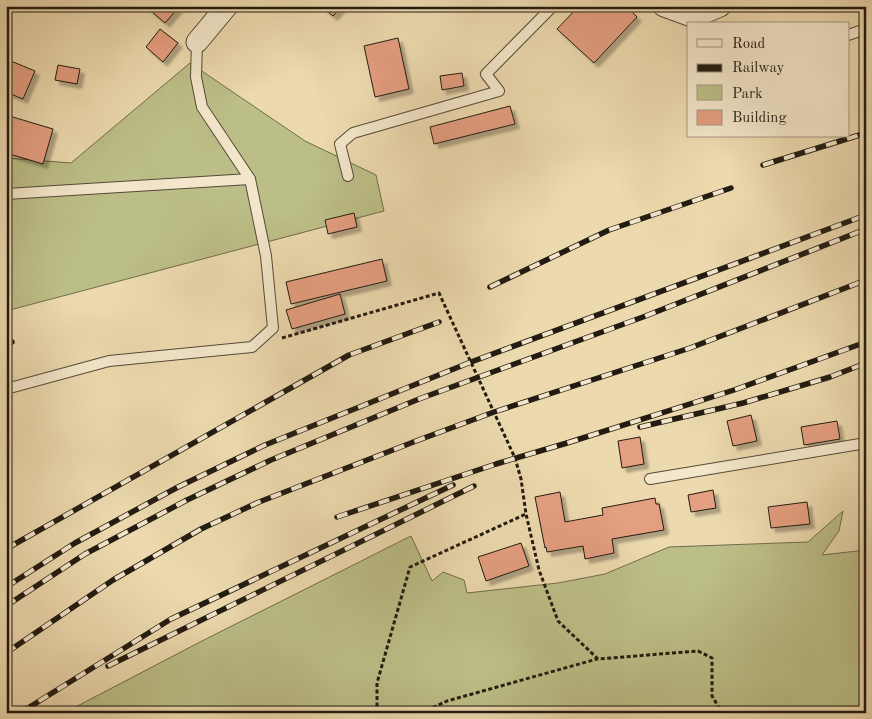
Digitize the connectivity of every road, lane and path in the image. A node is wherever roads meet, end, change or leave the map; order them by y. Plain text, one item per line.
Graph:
1 (227, 6) edge
2 (553, 6) edge
3 (664, 6) edge
4 (720, 6) edge
5 (699, 20) edge
6 (866, 28) edge
7 (850, 34) edge
8 (197, 42) joint
9 (348, 176) dead end
10 (250, 180) junction
11 (6, 194) edge
12 (252, 347) junction
13 (6, 389) edge
14 (866, 443) edge
15 (650, 479) dead end
16 (526, 514) junction
17 (598, 659) junction
18 (377, 713) edge
19 (421, 713) edge
20 (722, 713) edge

1 - 8 street
2 - 9 lane
3 - 5 street
4 - 5 street
6 - 7 lane
8 - 10 lane
10 - 11 lane
10 - 12 lane
12 - 13 lane
12 - 16 path
14 - 15 lane
16 - 17 path
16 - 18 path
17 - 19 path
17 - 20 path

